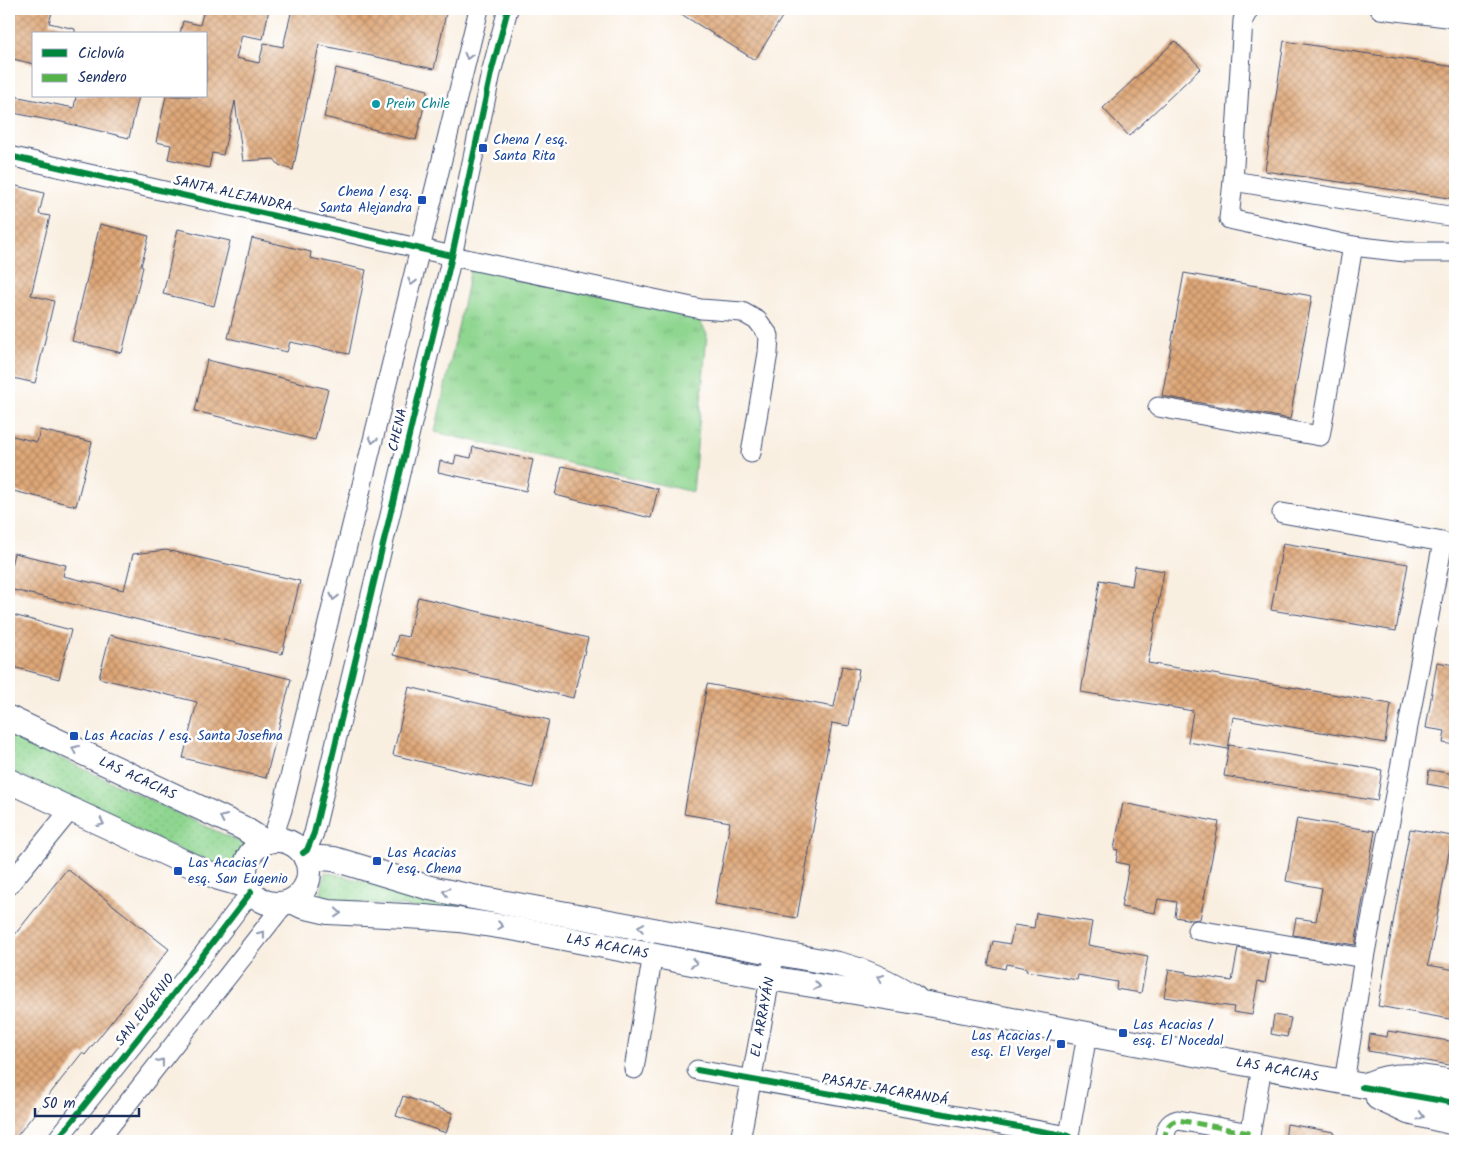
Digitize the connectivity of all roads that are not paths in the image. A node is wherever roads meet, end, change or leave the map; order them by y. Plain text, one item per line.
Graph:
1 (480, 9) edge
2 (508, 9) edge
3 (1249, 9) edge
4 (1380, 9) edge
5 (1455, 18) edge
6 (9, 156) edge
7 (1233, 181) junction
8 (1455, 217) edge
9 (1353, 246) junction
10 (420, 249) junction
11 (1455, 252) edge
12 (452, 256) junction
13 (1158, 407) dead end
14 (751, 454) dead end
15 (1282, 513) dead end
16 (9, 718) edge
17 (9, 781) edge
18 (71, 809) junction
19 (268, 841) junction
20 (304, 856) junction
21 (9, 885) edge
22 (249, 889) junction
23 (288, 902) junction
24 (1197, 930) dead end
25 (775, 952) junction
26 (653, 954) junction
27 (1364, 958) junction
28 (769, 978) junction
29 (922, 1003) junction
30 (1088, 1035) junction
31 (1262, 1067) junction
32 (634, 1069) dead end
33 (697, 1070) dead end
34 (751, 1079) junction
35 (1455, 1083) edge
36 (1353, 1085) junction
37 (1455, 1103) edge
38 (1455, 1123) edge
39 (1249, 1137) edge
40 (1068, 1138) edge
41 (56, 1141) edge
42 (98, 1141) edge
43 (740, 1141) edge
44 (1164, 1141) edge

1 -> 10 street, CHENA
2 - 12 street, CHENA
3 - 7 street
4 - 5 street
6 - 10 street, SANTA ALEJANDRA
7 - 8 street
7 - 9 street
9 - 11 street
9 - 13 street
10 - 12 street, SANTA ALEJANDRA
10 -> 19 street, CHENA
12 - 14 street, SANTA ALEJANDRA
12 - 20 street, CHENA
15 - 27 street
19 -> 16 main road, LAS ACACIAS
17 - 18 main road
18 - 21 street
18 -> 22 main road
19 - 20 main road
19 - 22 main road
20 - 23 main road
25 -> 20 main road, LAS ACACIAS
22 - 23 main road
22 - 41 street, SAN EUGENIO
23 -> 26 main road, LAS ACACIAS
42 -> 23 street
24 - 27 street
25 - 28 street, EL ARRAYÁN
29 -> 25 main road, LAS ACACIAS
26 -> 28 main road, LAS ACACIAS
26 - 32 street
27 - 36 street
28 -> 29 main road, LAS ACACIAS
28 - 34 street, EL ARRAYÁN
29 - 30 main road, LAS ACACIAS
30 - 31 main road, LAS ACACIAS
30 - 40 street
31 - 36 main road, LAS ACACIAS
31 - 39 street
33 - 34 street, PASAJE JACARANDÁ
34 - 40 street, PASAJE JACARANDÁ
34 - 43 street, EL ARRAYÁN
35 - 36 main road
36 - 37 main road, LAS ACACIAS
36 -> 38 main road
39 - 44 street

